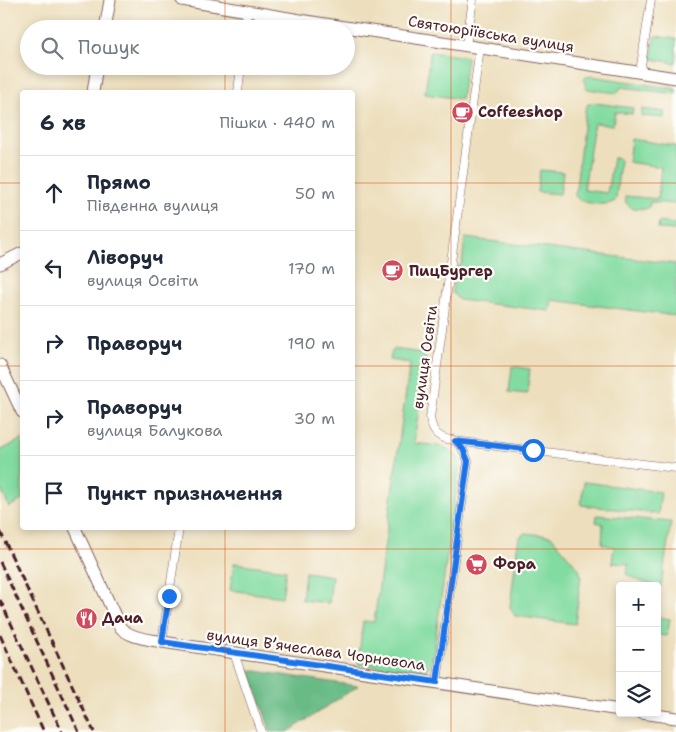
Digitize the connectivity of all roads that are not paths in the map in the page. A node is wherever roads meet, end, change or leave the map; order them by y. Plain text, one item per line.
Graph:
1 (110, 0) edge
2 (182, 0) edge
3 (473, 0) edge
4 (650, 0) edge
5 (247, 11) junction
6 (107, 20) edge
7 (246, 20) edge
8 (305, 20) edge
9 (355, 28) edge
10 (466, 45) junction
11 (480, 47) junction
12 (640, 72) junction
13 (96, 75) edge
14 (240, 75) edge
15 (676, 78) edge
16 (93, 90) edge
17 (238, 90) edge
18 (20, 254) edge
19 (0, 264) edge
20 (0, 365) edge
21 (20, 408) edge
22 (455, 441) junction
23 (676, 468) edge
24 (76, 530) edge
25 (180, 530) edge
26 (162, 642) junction
27 (234, 653) junction
28 (437, 682) junction
29 (616, 709) edge
30 (661, 716) edge
31 (676, 718) edge
32 (261, 732) edge

1 - 6 street
2 - 5 street, Святоюріївська вулиця
3 - 10 street
4 - 12 street
5 - 7 street
5 - 8 street, Святоюріївська вулиця
9 - 10 street, Святоюріївська вулиця
10 - 11 street, Святоюріївська вулиця
11 - 12 street, Святоюріївська вулиця
11 - 22 street, вулиця Освіти
12 - 15 street, Святоюріївська вулиця
13 - 16 street
14 - 17 street
18 - 19 street
20 - 21 street
22 - 23 street
22 - 28 street
24 - 26 street, вулиця Вʼячеслава Чорновола
25 - 26 street
26 - 27 street, вулиця Вʼячеслава Чорновола
27 - 28 street, вулиця Вʼячеслава Чорновола
27 - 32 street
28 - 29 street, вулиця Вʼячеслава Чорновола
30 - 31 street

